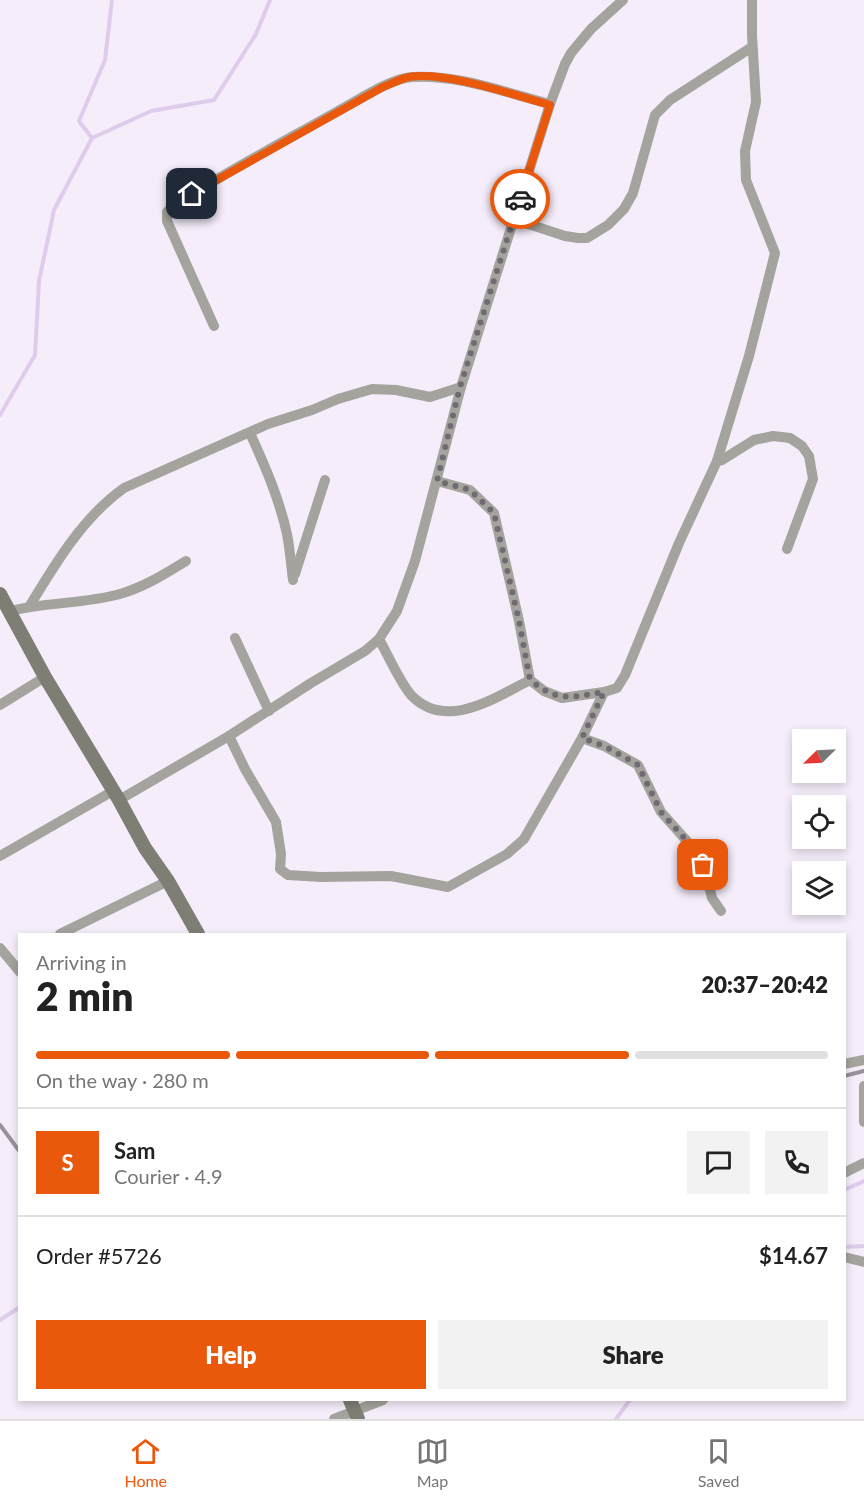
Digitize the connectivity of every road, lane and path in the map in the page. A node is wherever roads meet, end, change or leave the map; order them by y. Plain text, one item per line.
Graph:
1 (623, 0) edge
2 (752, 0) edge
3 (753, 47) junction
4 (550, 105) junction
5 (513, 219) junction
6 (214, 326) dead end
7 (460, 387) junction
8 (250, 433) junction
9 (717, 460) junction
10 (325, 480) dead end
11 (437, 481) junction
12 (787, 549) dead end
13 (186, 561) dead end
14 (0, 594) edge
15 (29, 607) junction
16 (10, 611) junction
17 (235, 638) dead end
18 (379, 639) junction
19 (45, 677) junction
20 (530, 680) junction
21 (604, 692) junction
22 (0, 705) edge
23 (269, 711) junction
24 (229, 736) junction
25 (582, 738) junction
26 (116, 796) junction
27 (0, 856) edge
28 (168, 881) junction
29 (721, 911) dead end
30 (62, 933) edge
31 (197, 933) edge
32 (0, 948) edge
33 (15, 958) edge
34 (864, 1060) edge
35 (846, 1064) edge
36 (864, 1086) edge
37 (864, 1122) edge
38 (864, 1163) edge
39 (846, 1172) edge
40 (846, 1258) edge
41 (864, 1262) edge
42 (380, 1401) edge
43 (354, 1410) edge
44 (334, 1419) edge

1 - 4 street
2 - 3 street
3 - 5 street
3 - 9 street
4 - 5 street
4 - 6 street
5 - 7 street
7 - 8 street
7 - 11 street
8 - 10 street
8 - 15 street
9 - 12 street
9 - 21 street
11 - 18 street
11 - 20 street
13 - 15 street
14 - 16 main road
15 - 16 street
16 - 19 main road
17 - 23 street
18 - 20 street
18 - 23 street
19 - 22 street
19 - 26 main road
20 - 21 street
21 - 25 street
23 - 24 street
24 - 25 street
24 - 26 street
25 - 29 street
26 - 27 street
26 - 28 main road
28 - 30 street
28 - 31 main road
32 - 33 street
34 - 35 street
36 - 37 street
38 - 39 street
40 - 41 street
42 - 43 street
43 - 44 street

